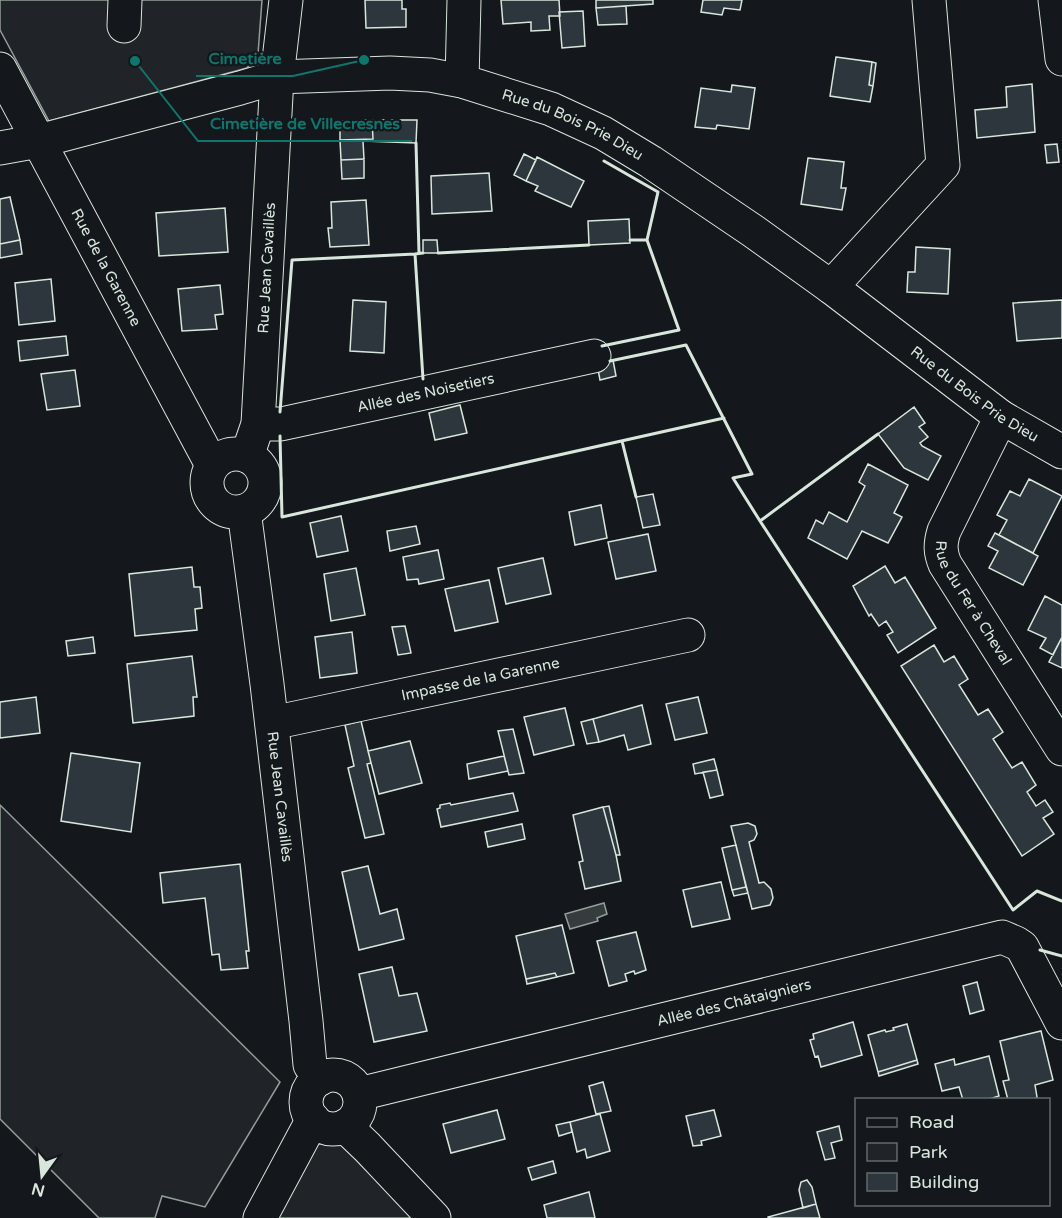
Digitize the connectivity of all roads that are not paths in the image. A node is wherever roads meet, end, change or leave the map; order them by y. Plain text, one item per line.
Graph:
1 (286, 0) edge
2 (464, 0) edge
3 (929, 0) edge
4 (1055, 0) edge
5 (1062, 59) edge
6 (0, 69) edge
7 (277, 77) junction
8 (462, 81) junction
9 (39, 141) junction
10 (0, 148) edge
11 (831, 287) junction
12 (594, 356) dead end
13 (1001, 417) junction
14 (258, 424) junction
15 (1062, 452) edge
16 (247, 456) junction
17 (212, 465) junction
18 (244, 511) junction
19 (688, 635) dead end
20 (272, 723) junction
21 (1062, 749) edge
22 (1062, 1023) edge
23 (320, 1079) junction
24 (359, 1094) junction
25 (313, 1119) junction
26 (345, 1126) junction
27 (260, 1218) edge
28 (434, 1218) edge

1 - 7 street, Rue Jean Cavaillès
2 - 8 street
3 - 11 street
4 - 5 street
6 - 9 street, Rue de la Garenne
7 - 8 street, Rue du Bois Prie Dieu
7 - 9 street, Rue du Bois Prie Dieu
7 - 14 street, Rue Jean Cavaillès
8 - 11 street, Rue du Bois Prie Dieu
9 - 10 street, Rue du Bois Prie Dieu
9 - 17 street, Rue de la Garenne
11 - 13 street, Rue du Bois Prie Dieu
12 - 14 street, Allée des Noisetiers
13 - 15 street, Rue du Bois Prie Dieu
13 - 21 street, Rue du Fer à Cheval
14 - 16 street, Rue Jean Cavaillès
16 - 17 street
16 - 18 street
17 - 18 street
18 - 20 street, Rue Jean Cavaillès
19 - 20 street, Impasse de la Garenne
20 - 23 street, Rue Jean Cavaillès
22 - 24 street, Allée des Châtaigniers
23 - 24 street
23 - 25 street
24 - 26 street
25 - 26 street
25 - 27 street
26 - 28 street

